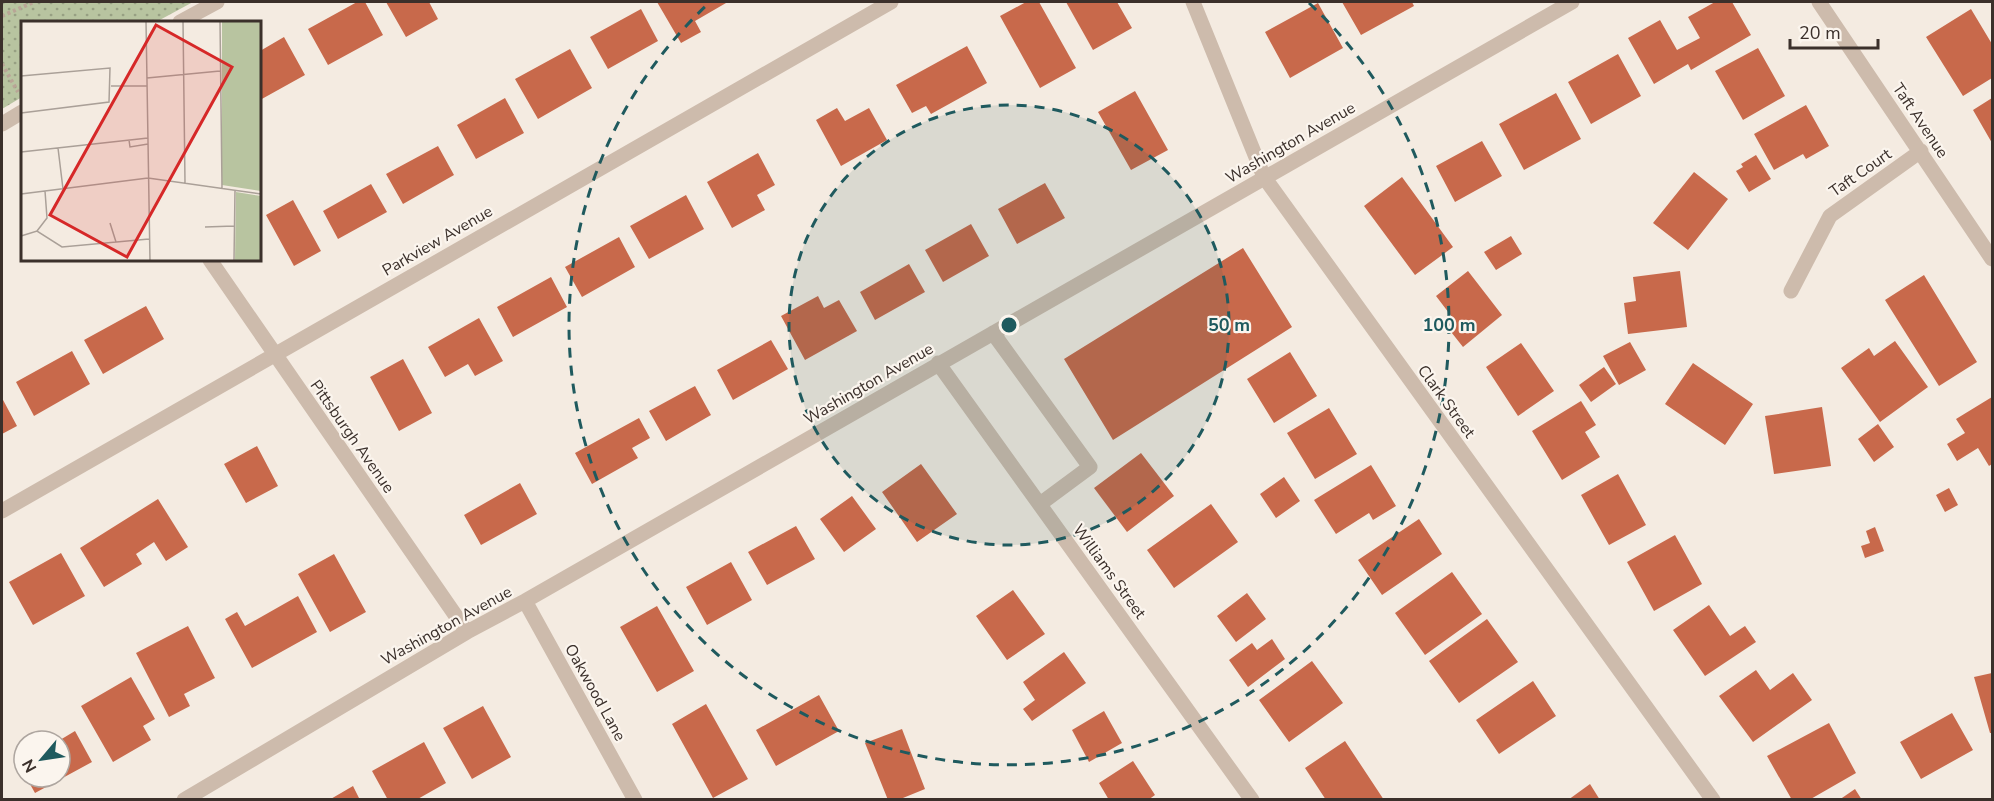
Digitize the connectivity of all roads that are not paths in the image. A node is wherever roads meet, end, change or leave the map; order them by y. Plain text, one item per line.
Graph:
1 (218, 2) edge
2 (891, 2) edge
3 (1193, 2) edge
4 (1572, 2) edge
5 (1819, 2) edge
6 (182, 21) edge
7 (21, 113) edge
8 (2, 124) edge
9 (1921, 151) junction
10 (1264, 177) junction
11 (1992, 259) edge
12 (211, 261) edge
13 (1791, 291) dead end
14 (993, 333) junction
15 (275, 354) junction
16 (938, 363) junction
17 (1040, 504) junction
18 (2, 511) edge
19 (525, 601) junction
20 (467, 632) junction
21 (184, 800) edge
22 (636, 800) edge
23 (1252, 800) edge
24 (1713, 800) edge

1 - 6 street
2 - 15 street, Parkview Avenue
3 - 10 street, Clark Street
4 - 10 street, Washington Avenue
5 - 9 street, Taft Avenue
7 - 8 street
9 - 11 street, Taft Avenue
9 - 13 street, Taft Court
10 - 14 street, Washington Avenue
10 - 24 street, Clark Street
12 - 15 street, Pittsburgh Avenue
14 - 16 street, Washington Avenue
14 - 17 street
15 - 18 street, Parkview Avenue
15 - 20 street, Pittsburgh Avenue
16 - 17 street, Williams Street
16 - 19 street, Washington Avenue
17 - 23 street, Williams Street
19 - 20 street, Washington Avenue
19 - 22 street, Oakwood Lane
20 - 21 street, Washington Avenue

